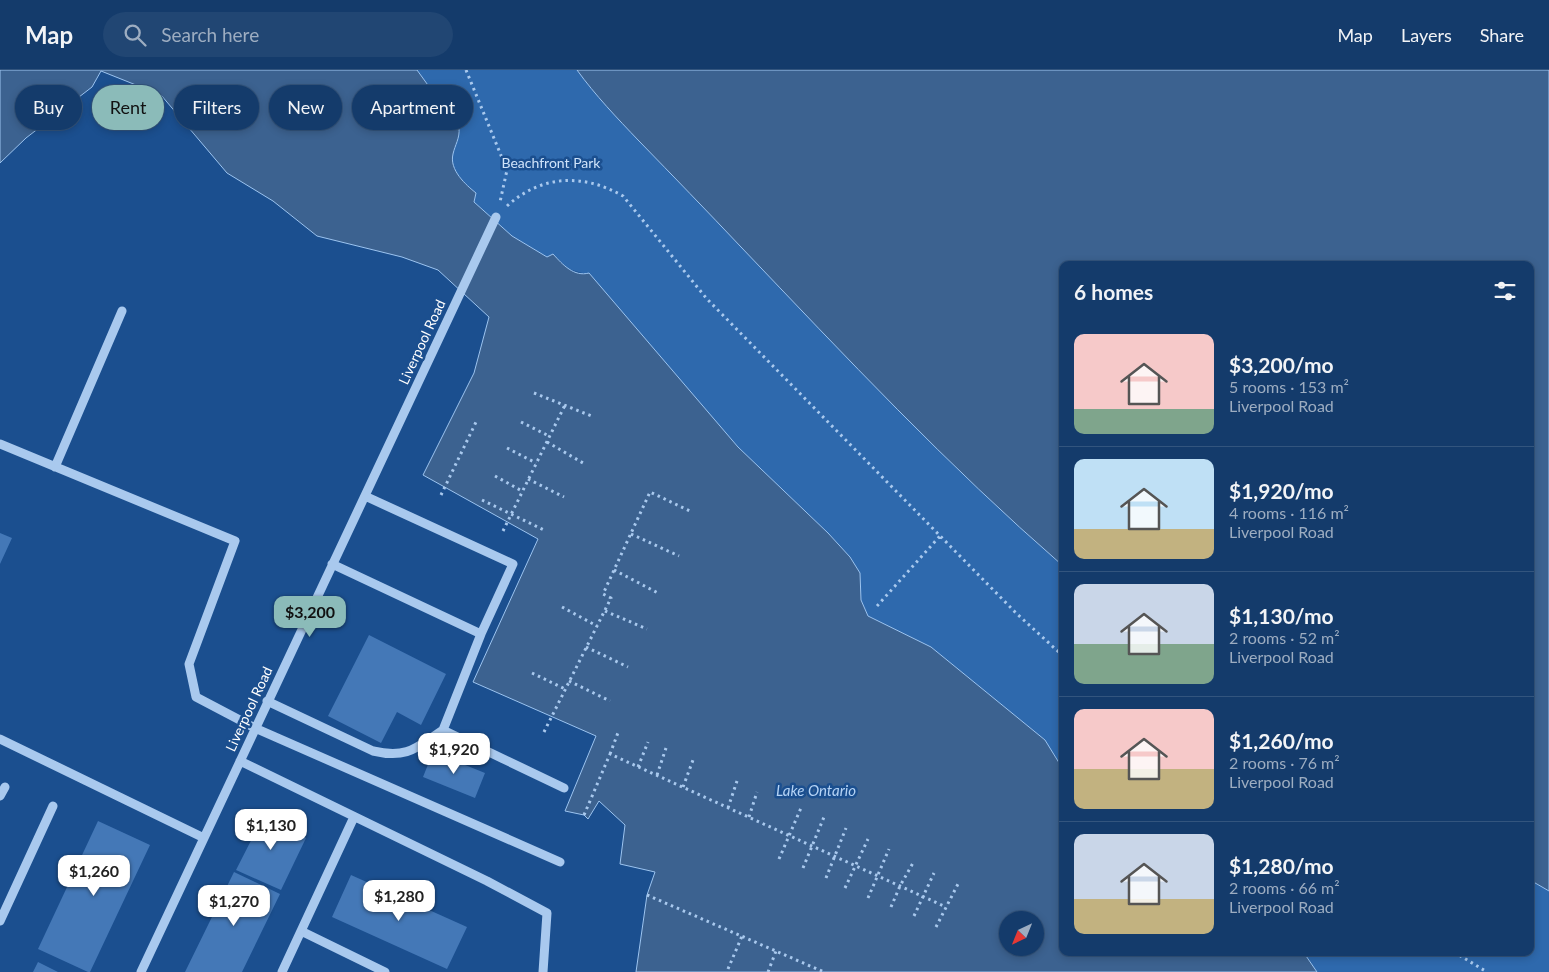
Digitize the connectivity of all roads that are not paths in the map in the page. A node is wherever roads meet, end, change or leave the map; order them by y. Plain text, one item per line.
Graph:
1 (496, 217) road end
2 (122, 311) dead end
3 (0, 444) edge
4 (55, 467) junction
5 (365, 496) junction
6 (332, 564) junction
7 (481, 634) junction
8 (267, 701) junction
9 (254, 728) junction
10 (443, 730) junction
11 (0, 739) edge
12 (240, 761) junction
13 (4, 787) dead end
14 (564, 788) dead end
15 (0, 796) edge
16 (53, 806) dead end
17 (354, 817) junction
18 (204, 838) junction
19 (560, 862) dead end
20 (0, 920) edge
21 (301, 931) junction
22 (141, 972) edge
23 (282, 972) edge
24 (385, 972) edge
25 (543, 972) edge

1 - 5 street, Liverpool Road
2 - 4 street
3 - 4 street
4 - 9 street
5 - 6 street, Liverpool Road
5 - 7 street
6 - 7 street
6 - 8 street, Liverpool Road
7 - 10 street
8 - 9 street, Liverpool Road
8 - 10 street
9 - 12 street, Liverpool Road
9 - 19 street
10 - 14 street
11 - 18 street
12 - 17 street
12 - 18 street, Liverpool Road
13 - 15 street
16 - 20 street
17 - 21 street
17 - 25 street
18 - 22 street, Liverpool Road
21 - 23 street
21 - 24 street

